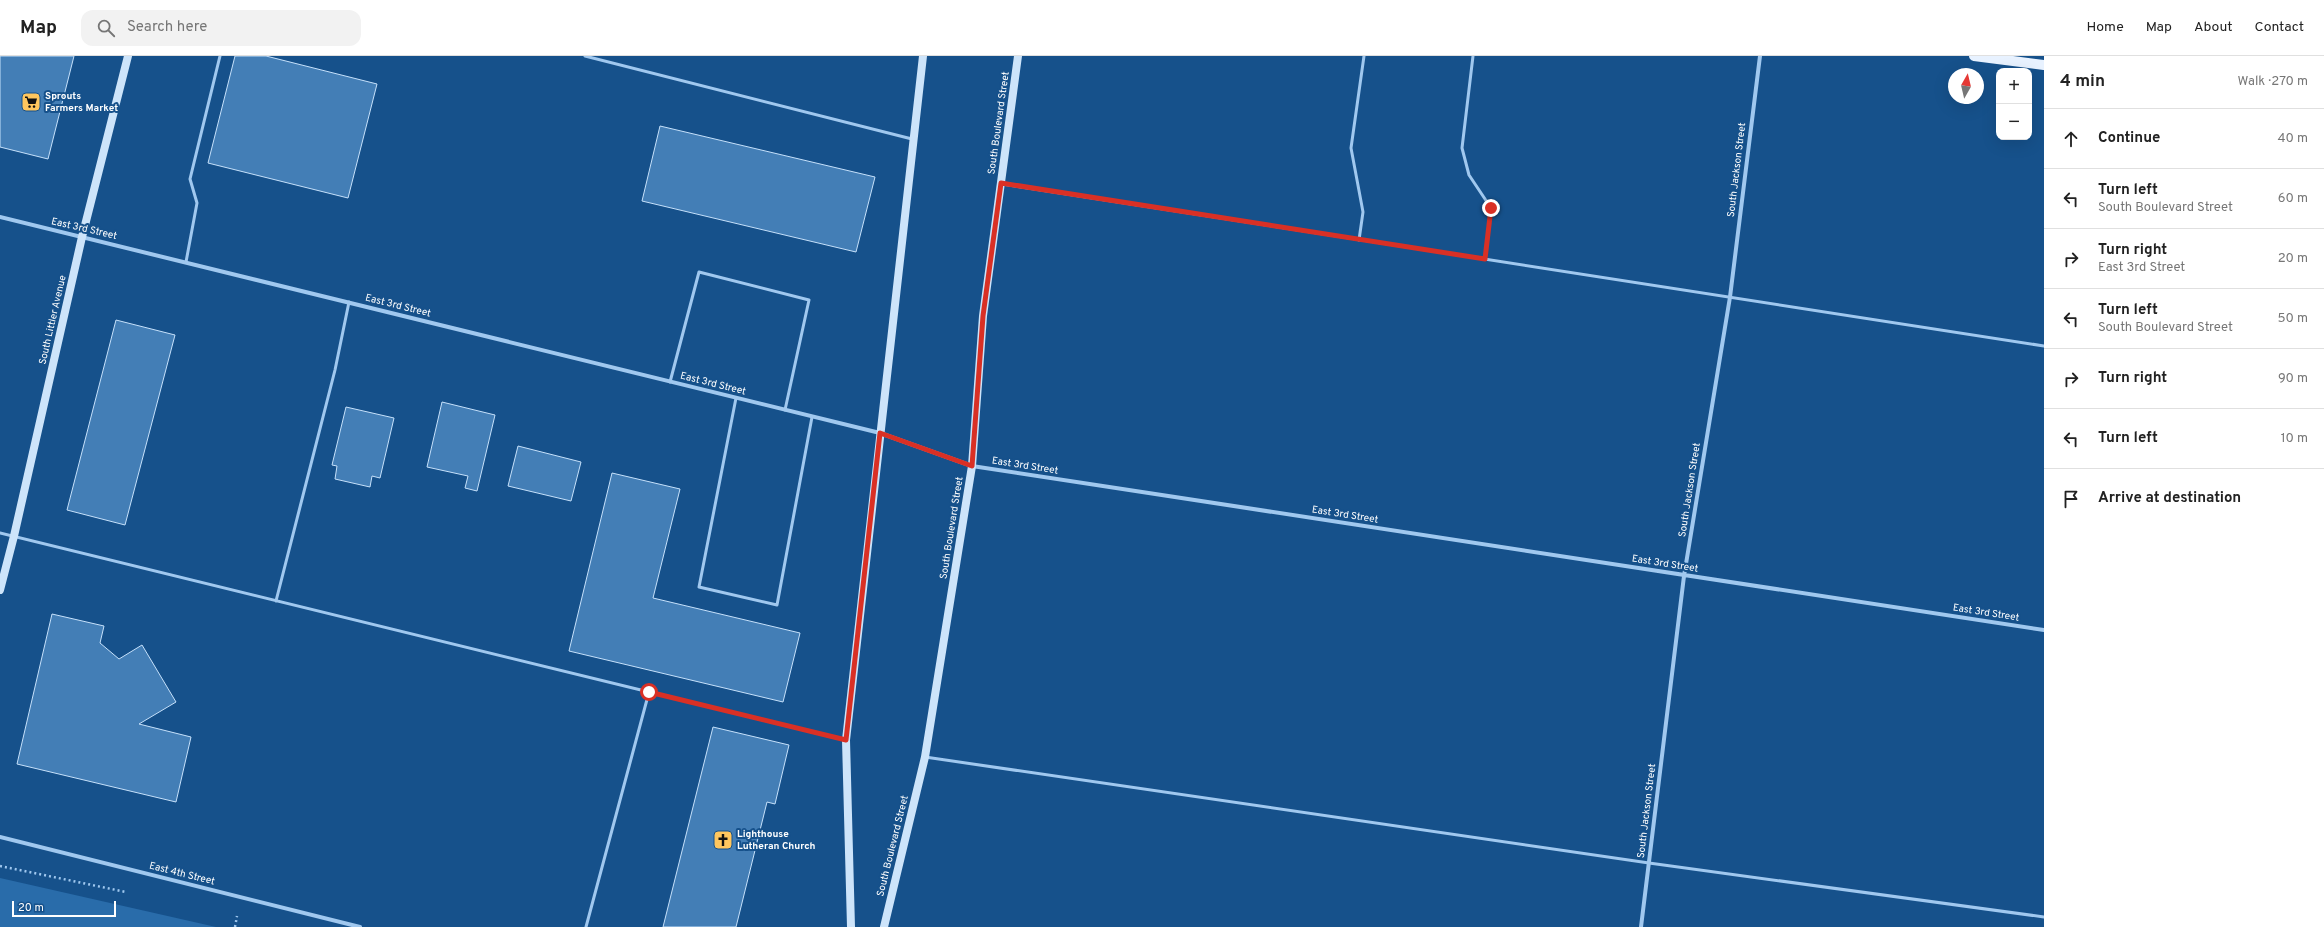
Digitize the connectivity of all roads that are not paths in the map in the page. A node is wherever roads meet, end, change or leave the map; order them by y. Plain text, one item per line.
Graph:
1 (128, 56) edge
2 (220, 56) edge
3 (585, 56) edge
4 (922, 56) edge
5 (1018, 56) edge
6 (1364, 56) edge
7 (1473, 56) edge
8 (1760, 56) edge
9 (1974, 56) edge
10 (2044, 65) edge
11 (912, 139) junction
12 (1001, 183) junction
13 (0, 217) edge
14 (82, 237) junction
15 (1359, 240) junction
16 (1485, 259) junction
17 (186, 262) junction
18 (1730, 298) junction
19 (349, 302) junction
20 (2044, 346) edge
21 (670, 382) junction
22 (736, 398) junction
23 (785, 410) junction
24 (812, 417) junction
25 (880, 433) junction
26 (972, 466) junction
27 (0, 533) edge
28 (14, 536) junction
29 (1684, 576) junction
30 (0, 590) edge
31 (276, 601) junction
32 (2044, 630) edge
33 (649, 692) junction
34 (846, 740) junction
35 (925, 757) junction
36 (0, 837) edge
37 (1649, 863) junction
38 (2044, 917) edge
39 (360, 927) edge
40 (586, 927) edge
41 (851, 927) edge
42 (884, 927) edge
43 (1641, 927) edge

1 - 14 main road, South Littler Avenue
2 - 17 lane
3 - 11 lane
4 - 11 main road
5 - 12 main road, South Boulevard Street
6 - 15 lane
7 - 16 lane
8 - 18 street, South Jackson Street
9 - 10 main road
11 - 25 main road
12 - 15 lane
12 - 26 main road, South Boulevard Street
13 - 14 street, East 3rd Street
14 - 17 street, East 3rd Street
14 - 28 main road, South Littler Avenue
15 - 16 lane
16 - 18 lane
17 - 19 street, East 3rd Street
18 - 20 lane
18 - 29 street, South Jackson Street
19 - 21 street, East 3rd Street
19 - 31 lane
21 - 22 street, East 3rd Street
21 - 23 lane
22 - 23 street, East 3rd Street
22 - 24 lane
23 - 24 street, East 3rd Street
24 - 25 street, East 3rd Street
25 - 26 street, East 3rd Street
25 - 34 main road
26 - 29 street, East 3rd Street
26 - 35 main road, South Boulevard Street
27 - 28 lane
28 - 30 main road, South Littler Avenue
28 - 31 lane
29 - 32 street, East 3rd Street
29 - 37 street, South Jackson Street
31 - 33 lane
33 - 34 lane
33 - 40 lane
34 - 41 main road
35 - 37 lane
35 - 42 main road, South Boulevard Street
36 - 39 street, East 4th Street
37 - 38 lane
37 - 43 street, South Jackson Street

